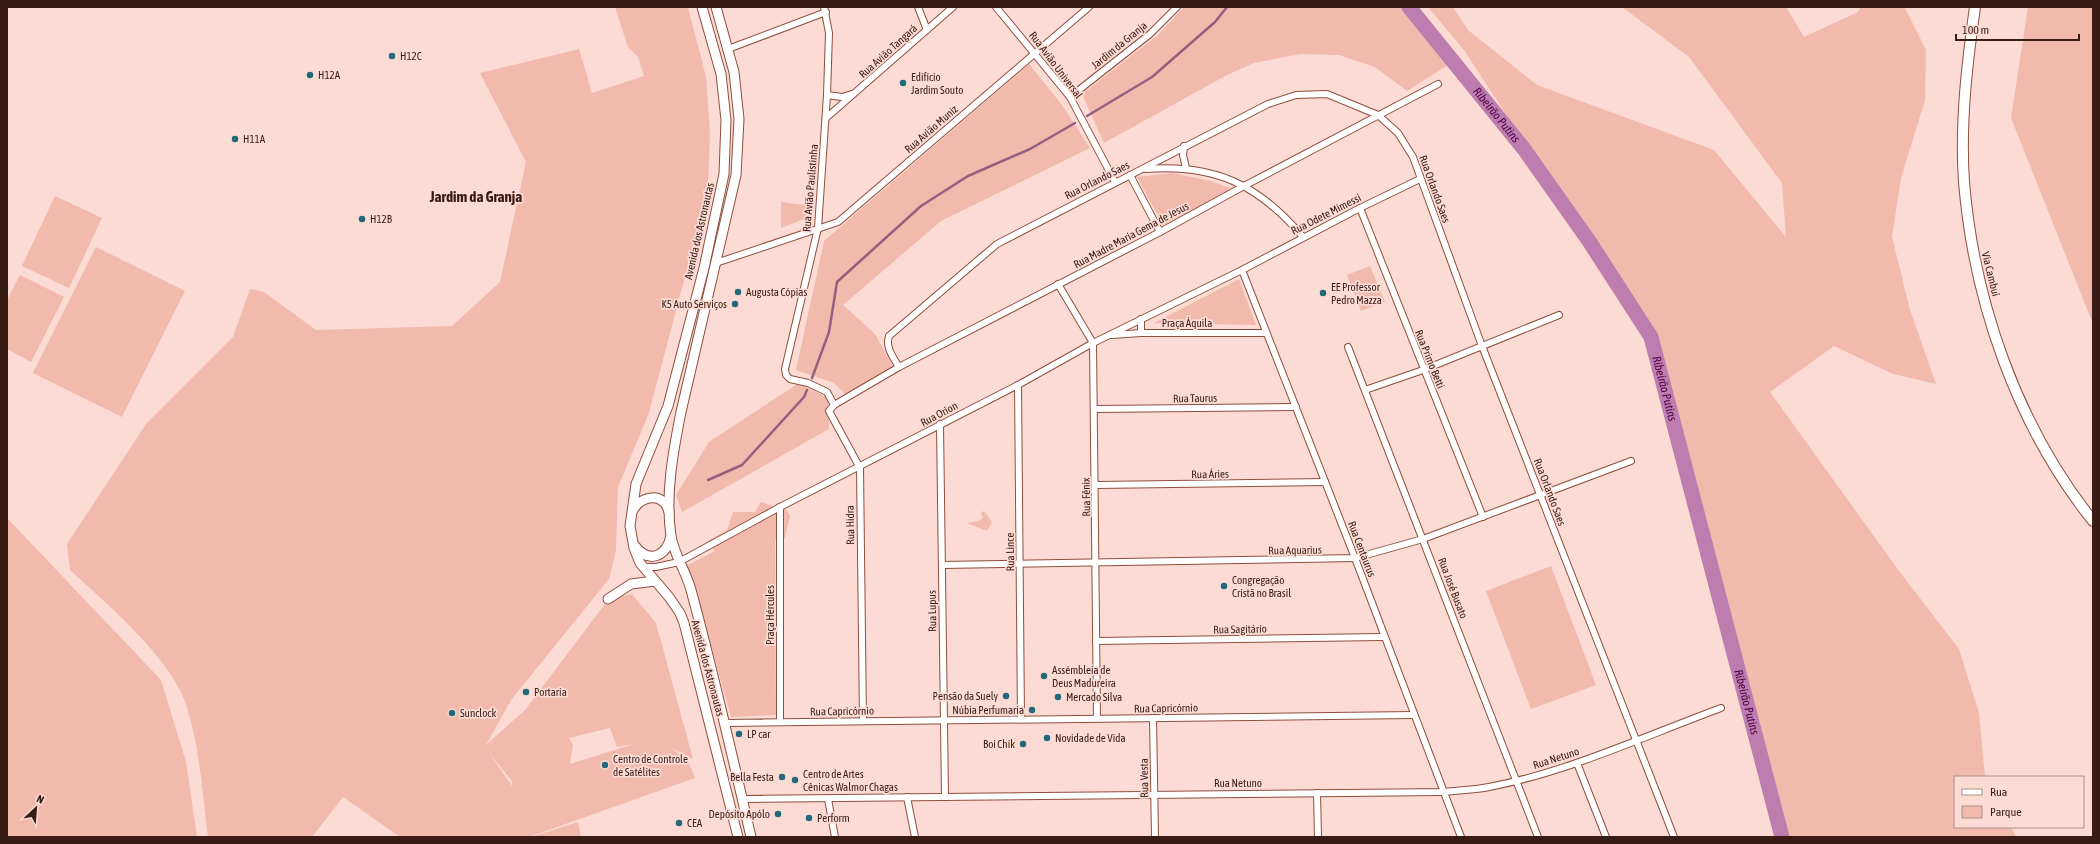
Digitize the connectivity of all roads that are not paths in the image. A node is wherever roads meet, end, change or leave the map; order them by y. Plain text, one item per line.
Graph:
1 (702, 7) edge
2 (716, 7) edge
3 (918, 7) edge
4 (953, 7) edge
5 (996, 7) edge
6 (1089, 7) edge
7 (1177, 7) edge
8 (1975, 7) edge
9 (825, 9) edge
10 (926, 30) junction
11 (728, 48) junction
12 (1036, 53) junction
13 (1438, 84) dead end
14 (855, 93) junction
15 (828, 95) junction
16 (1070, 96) junction
17 (1378, 115) junction
18 (826, 118) junction
19 (1184, 146) junction
20 (1186, 168) junction
21 (1142, 169) junction
22 (1130, 175) junction
23 (1420, 179) junction
24 (1115, 182) junction
25 (1244, 186) junction
26 (1360, 208) junction
27 (818, 228) junction
28 (1160, 232) junction
29 (1303, 237) junction
30 (716, 263) junction
31 (1242, 270) junction
32 (1058, 284) junction
33 (1559, 315) dead end
34 (1141, 319) junction
35 (1141, 333) junction
36 (1266, 333) junction
37 (1109, 336) junction
38 (1093, 343) junction
39 (1482, 346) junction
40 (1348, 347) dead end
41 (899, 367) junction
42 (1424, 370) junction
43 (1018, 385) junction
44 (1365, 390) junction
45 (834, 405) junction
46 (1296, 407) junction
47 (1095, 409) junction
48 (940, 424) junction
49 (1632, 461) dead end
50 (860, 468) junction
51 (1325, 482) junction
52 (1095, 485) junction
53 (1541, 496) junction
54 (780, 507) junction
55 (633, 510) junction
56 (1482, 517) junction
57 (670, 518) junction
58 (2093, 521) edge
59 (671, 536) junction
60 (1423, 539) junction
61 (632, 542) junction
62 (1355, 558) junction
63 (679, 562) junction
64 (1096, 563) junction
65 (1020, 564) junction
66 (942, 565) junction
67 (644, 567) junction
68 (655, 581) junction
69 (608, 599) dead end
70 (1384, 637) junction
71 (1096, 641) junction
72 (1720, 708) dead end
73 (1414, 715) junction
74 (1097, 718) junction
75 (1153, 718) junction
76 (944, 720) junction
77 (1021, 720) junction
78 (863, 721) junction
79 (780, 722) junction
80 (726, 723) junction
81 (1634, 740) junction
82 (1577, 763) junction
83 (1516, 781) junction
84 (1317, 792) junction
85 (1444, 792) junction
86 (1155, 793) junction
87 (908, 797) junction
88 (945, 797) junction
89 (742, 799) junction
90 (828, 799) junction
91 (738, 837) edge
92 (751, 837) edge
93 (835, 837) edge
94 (915, 837) edge
95 (1155, 837) edge
96 (1318, 837) edge
97 (1460, 837) edge
98 (1538, 837) edge
99 (1606, 837) edge
100 (1674, 837) edge

1 - 55 main road, Avenida dos Astronautas
2 - 11 main road, Avenida dos Astronautas
3 - 10 street
4 - 10 street, Rua Avião Tangará
5 - 12 street, Rua Avião Universal
6 - 12 street, Rua Avião Muniz
7 - 16 street, Jardim da Granja
8 - 58 main road, Via Cambuí
9 - 11 street
9 - 15 street, Rua Avião Paulistinha
10 - 14 street, Rua Avião Tangará
11 - 30 main road, Avenida dos Astronautas
12 - 16 street, Rua Avião Universal
12 - 27 street, Rua Avião Muniz
13 - 17 street, Rua Madre Maria Gema de Jesus
14 - 15 street, Rua Avião Tangará
14 - 18 street, Rua Avião Tangará
15 - 18 street, Rua Avião Paulistinha
16 - 24 street, Rua Avião Universal
17 - 19 street, Rua Orlando Saes
17 - 23 street, Rua Orlando Saes
17 - 25 street, Rua Madre Maria Gema de Jesus
18 - 27 street, Rua Avião Paulistinha
19 - 20 street
19 - 21 street, Rua Orlando Saes
20 - 21 street
20 - 25 street
21 - 22 street, Rua Orlando Saes
22 - 24 street, Rua Orlando Saes
22 - 28 street
23 - 26 street, Rua Odete Mimessi
23 - 39 street, Rua Orlando Saes
24 - 41 street, Rua Orlando Saes
25 - 28 street, Rua Madre Maria Gema de Jesus
25 - 29 street
26 - 29 street, Rua Odete Mimessi
26 - 42 street, Rua Primo Betti
27 - 30 street, Rua Avião Muniz
27 - 45 street, Rua Avião Paulistinha
28 - 32 street, Rua Madre Maria Gema de Jesus
29 - 31 street, Rua Odete Mimessi
30 - 57 main road, Avenida dos Astronautas
31 - 34 street, Rua Orion
31 - 36 street, Rua Centaurus
32 - 38 street, Rua Fênix
32 - 41 street, Rua Madre Maria Gema de Jesus
33 - 39 street
34 - 35 street
34 - 37 street, Rua Orion
35 - 36 street, Praça Áquila
35 - 37 street, Praça Áquila
36 - 46 street, Rua Centaurus
37 - 38 street, Rua Orion
38 - 43 street, Rua Orion
38 - 47 street, Rua Fênix
39 - 42 street
39 - 53 street, Rua Orlando Saes
40 - 44 street, Rua José Busato
41 - 45 street, Rua Madre Maria Gema de Jesus
42 - 44 street
42 - 56 street, Rua Primo Betti
43 - 48 street, Rua Orion
43 - 65 street, Rua Lince
44 - 60 street, Rua José Busato
45 - 50 street, Rua Hidra
46 - 47 street, Rua Taurus
46 - 51 street, Rua Centaurus
47 - 52 street, Rua Fênix
48 - 50 street, Rua Orion
48 - 66 street, Rua Lupus
49 - 53 street, Rua Aquarius
50 - 54 street, Rua Orion
50 - 78 street, Rua Hidra
51 - 52 street, Rua Áries
51 - 62 street, Rua Centaurus
52 - 64 street, Rua Fênix
53 - 56 street, Rua Aquarius
53 - 81 street, Rua Orlando Saes
54 - 63 street, Rua Orion
54 - 79 street, Praça Hércules
55 - 57 main road
55 - 61 main road, Avenida dos Astronautas
56 - 60 street, Rua Aquarius
57 - 59 main road, Avenida dos Astronautas
59 - 61 main road
59 - 63 main road, Avenida dos Astronautas
60 - 62 street, Rua Aquarius
60 - 83 street, Rua José Busato
61 - 67 main road, Avenida dos Astronautas
62 - 64 street, Rua Aquarius
62 - 70 street, Rua Centaurus
63 - 67 street, Rua Orion
63 - 80 main road, Avenida dos Astronautas
64 - 65 street, Rua Aquarius
64 - 71 street, Rua Fênix
65 - 66 street, Rua Aquarius
65 - 77 street, Rua Lince
66 - 76 street, Rua Lupus
67 - 68 main road, Avenida dos Astronautas
68 - 69 main road
68 - 91 main road, Avenida dos Astronautas
70 - 71 street, Rua Sagitário
70 - 73 street, Rua Centaurus
71 - 74 street, Rua Fênix
72 - 81 street, Rua Netuno
73 - 75 street, Rua Capricórnio
73 - 85 street, Rua Centaurus
74 - 75 street, Rua Capricórnio
74 - 77 street, Rua Capricórnio
75 - 86 street, Rua Vesta
76 - 77 street, Rua Capricórnio
76 - 78 street, Rua Capricórnio
76 - 88 street, Rua Lupus
78 - 79 street, Rua Capricórnio
79 - 80 street, Rua Capricórnio
80 - 89 main road, Avenida dos Astronautas
81 - 82 street, Rua Netuno
81 - 100 street, Rua Orlando Saes
82 - 83 street, Rua Netuno
82 - 99 street
83 - 85 street, Rua Netuno
83 - 98 street, Rua José Busato
84 - 85 street, Rua Netuno
84 - 86 street, Rua Netuno
84 - 96 street
85 - 97 street, Rua Centaurus
86 - 88 street, Rua Netuno
86 - 95 street, Rua Vesta
87 - 88 street, Rua Netuno
87 - 90 street, Rua Netuno
87 - 94 street
89 - 90 street, Rua Netuno
89 - 92 main road, Avenida dos Astronautas
90 - 93 street

